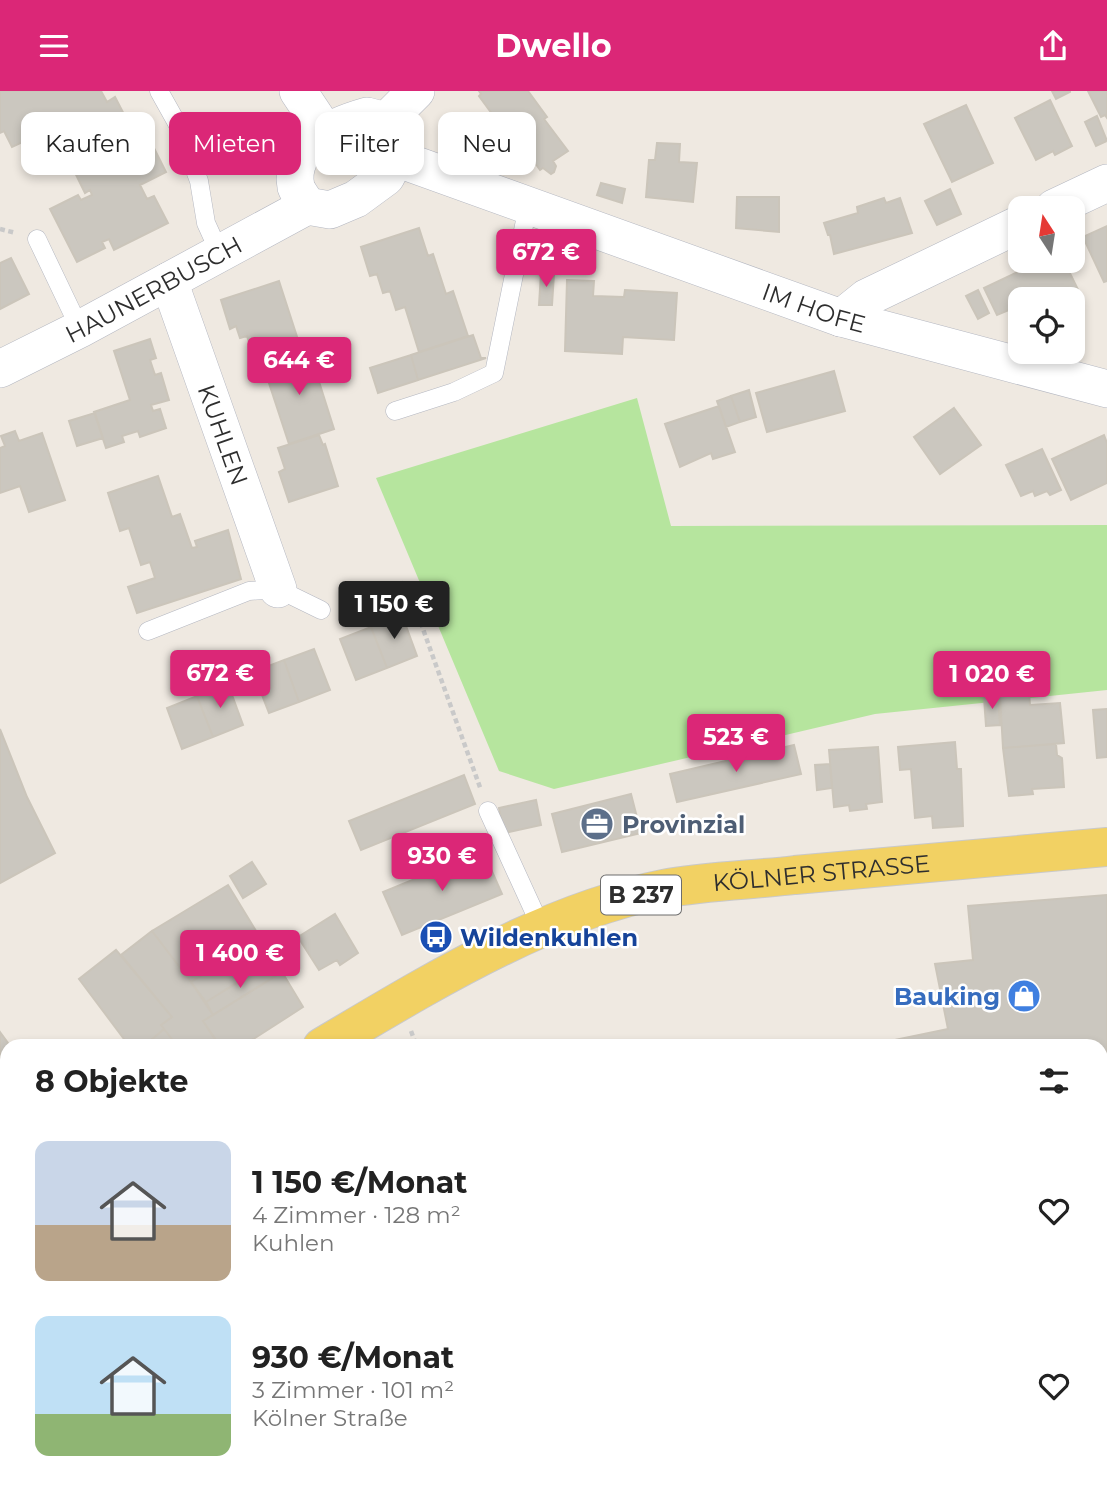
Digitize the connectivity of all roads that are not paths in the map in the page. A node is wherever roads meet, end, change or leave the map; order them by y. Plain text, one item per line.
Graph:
1 (159, 91) edge
2 (298, 91) edge
3 (416, 91) edge
4 (395, 112) edge
5 (315, 116) edge
6 (315, 141) edge
7 (424, 168) edge
8 (387, 175) edge
9 (1107, 183) edge
10 (1079, 196) edge
11 (307, 206) junction
12 (528, 206) junction
13 (1008, 230) edge
14 (37, 239) dead end
15 (220, 254) junction
16 (169, 281) junction
17 (841, 318) junction
18 (80, 328) junction
19 (0, 369) edge
20 (1107, 389) edge
21 (395, 411) dead end
22 (278, 589) junction
23 (321, 610) road end
24 (148, 631) dead end
25 (488, 811) dead end
26 (1107, 847) edge
27 (542, 929) junction
28 (336, 1039) edge

1 - 15 lane
2 - 5 street
3 - 4 street
6 - 11 street
7 - 12 street, IM HOFE
8 - 11 street
9 - 10 street
11 - 15 street, HAUNERBUSCH
12 - 17 street, IM HOFE
12 - 21 lane
13 - 17 street
14 - 18 lane
15 - 16 street, HAUNERBUSCH
16 - 18 street, HAUNERBUSCH
16 - 22 street, KUHLEN
17 - 20 street, IM HOFE
18 - 19 street, HAUNERBUSCH
22 - 23 lane
22 - 24 lane
25 - 27 lane
26 - 27 main road, KÖLNER STRASSE / B 237
27 - 28 main road, KÖLNER STRASSE / B 237

